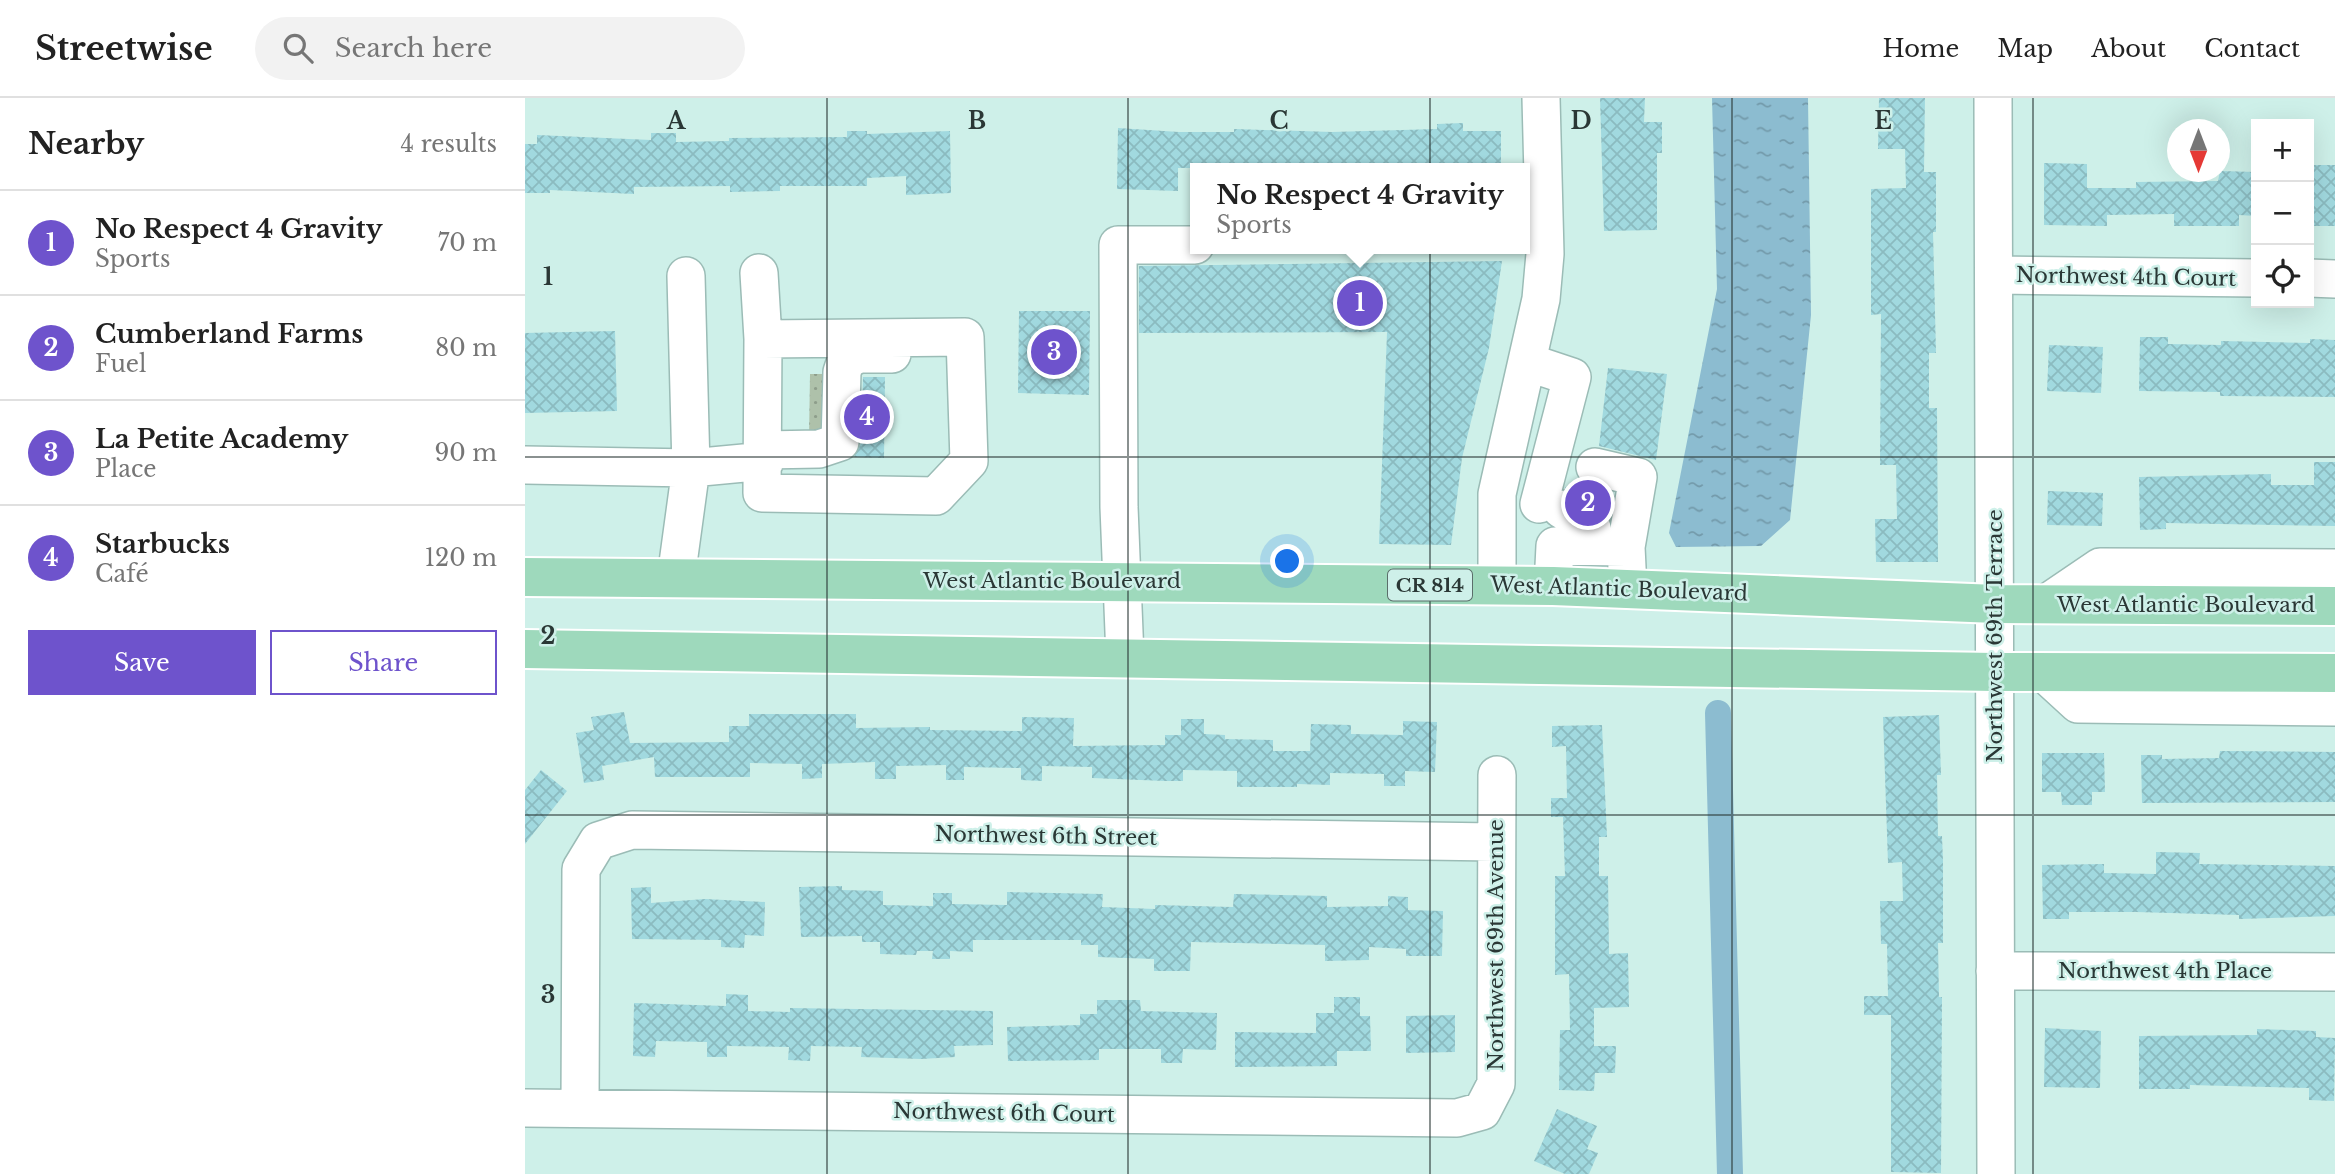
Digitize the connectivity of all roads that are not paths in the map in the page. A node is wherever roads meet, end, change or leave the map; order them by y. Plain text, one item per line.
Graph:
1 (1541, 98) edge
2 (1993, 98) edge
3 (1190, 245) edge
4 (1535, 245) edge
5 (759, 273) dead end
6 (1996, 275) junction
7 (686, 276) dead end
8 (2251, 278) edge
9 (2314, 278) edge
10 (2335, 279) edge
11 (764, 339) junction
12 (1527, 362) junction
13 (966, 369) junction
14 (764, 456) junction
15 (525, 465) edge
16 (691, 468) junction
17 (1497, 494) junction
18 (1585, 507) junction
19 (2335, 568) edge
20 (525, 577) edge
21 (676, 578) junction
22 (1123, 582) junction
23 (1497, 585) junction
24 (1553, 586) junction
25 (1628, 588) junction
26 (1996, 604) junction
27 (2045, 605) junction
28 (2335, 606) edge
29 (525, 649) edge
30 (1125, 657) junction
31 (1994, 672) junction
32 (2043, 672) junction
33 (2335, 673) edge
34 (2335, 707) edge
35 (1497, 775) dead end
36 (1495, 842) junction
37 (1995, 971) junction
38 (2335, 972) edge
39 (525, 1108) edge
40 (580, 1108) junction
41 (1482, 1111) joint
42 (1996, 1174) edge

1 - 4 street
2 - 6 street, Northwest 69th Terrace
3 - 22 street
4 - 12 street
5 - 11 street
6 - 8 street, Northwest 4th Court
6 - 26 street, Northwest 69th Terrace
7 - 16 street
9 - 10 street
11 - 13 street
11 - 14 street
12 - 17 street
12 - 18 street
13 - 14 street
13 - 14 street
14 - 16 street
15 - 16 street
16 - 21 street
17 - 18 street
17 - 23 street
18 - 24 street
18 - 25 street
19 - 27 street
20 - 21 main road, West Atlantic Boulevard / CR 814
21 - 22 main road, West Atlantic Boulevard / CR 814
22 - 23 main road, West Atlantic Boulevard / CR 814
22 - 30 street
23 - 24 main road, West Atlantic Boulevard / CR 814
24 - 25 main road, West Atlantic Boulevard / CR 814
25 - 26 main road, West Atlantic Boulevard / CR 814
26 - 27 main road, West Atlantic Boulevard / CR 814
26 - 31 street, Northwest 69th Terrace
27 - 28 main road, West Atlantic Boulevard / CR 814
29 - 30 main road
30 - 31 main road
31 - 32 main road
31 - 37 street, Northwest 69th Terrace
32 - 33 main road
32 - 34 street
35 - 36 street, Northwest 69th Avenue
36 - 40 street, Northwest 6th Street
36 - 41 street, Northwest 69th Avenue
37 - 38 street, Northwest 4th Place
37 - 42 street, Northwest 69th Terrace
39 - 40 street, Northwest 6th Court
40 - 41 street, Northwest 6th Court

